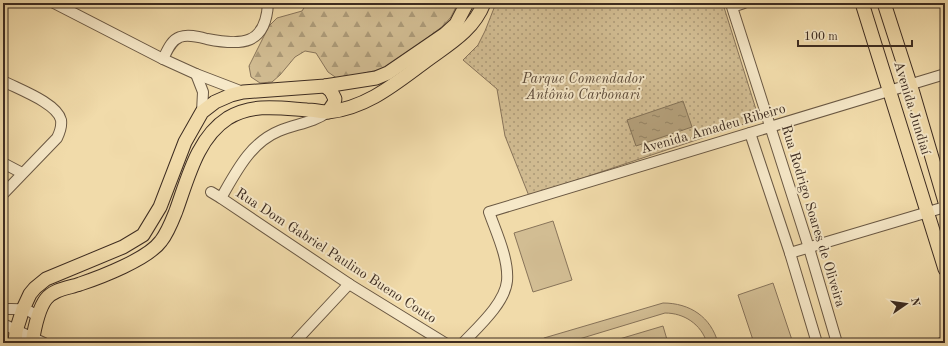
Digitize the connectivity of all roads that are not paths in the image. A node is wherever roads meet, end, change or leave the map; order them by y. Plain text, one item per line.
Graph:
1 (54, 3) edge
2 (268, 3) edge
3 (468, 3) edge
4 (484, 3) edge
5 (744, 3) edge
6 (862, 3) edge
7 (884, 3) edge
8 (163, 58) junction
9 (196, 74) junction
10 (945, 74) edge
11 (3, 81) edge
12 (910, 84) junction
13 (325, 86) junction
14 (890, 90) junction
15 (244, 92) junction
16 (202, 112) junction
17 (328, 112) junction
18 (771, 127) junction
19 (750, 133) junction
20 (3, 163) edge
21 (22, 173) junction
22 (211, 192) dead end
23 (3, 194) edge
24 (221, 198) junction
25 (945, 202) edge
26 (945, 207) edge
27 (927, 212) junction
28 (809, 248) junction
29 (790, 253) junction
30 (945, 268) edge
31 (349, 284) junction
32 (3, 309) edge
33 (22, 309) junction
34 (38, 319) junction
35 (3, 324) edge
36 (16, 337) edge
37 (36, 341) edge
38 (945, 342) edge
39 (294, 343) edge
40 (446, 343) edge
41 (463, 343) edge
42 (817, 343) edge
43 (837, 343) edge
44 (941, 343) edge

1 - 8 street
2 - 8 street
3 - 13 main road
4 - 17 main road
5 - 18 street, Rua Rodrigo Soares de Oliveira
6 - 14 main road, Avenida Jundiaí
7 - 12 main road, Avenida Jundiaí
8 - 9 street
9 - 15 street
9 - 16 street
10 - 12 street, Avenida Amadeu Ribeiro
11 - 21 street
12 - 14 street, Avenida Amadeu Ribeiro
12 - 25 main road, Avenida Jundiaí
13 - 15 main road
13 - 17 main road
14 - 18 street, Avenida Amadeu Ribeiro
14 - 27 main road, Avenida Jundiaí
15 - 16 main road
16 - 33 main road
17 - 24 street
17 - 34 main road
18 - 19 street, Avenida Amadeu Ribeiro
18 - 28 street, Rua Rodrigo Soares de Oliveira
19 - 29 street
19 - 41 street, Avenida Amadeu Ribeiro
20 - 21 street
21 - 23 street
22 - 24 street, Rua Dom Gabriel Paulino Bueno Couto
24 - 31 street, Rua Dom Gabriel Paulino Bueno Couto
26 - 27 street
27 - 28 street
27 - 30 main road, Avenida Jundiaí
28 - 29 street
28 - 43 street, Rua Rodrigo Soares de Oliveira
29 - 42 street
31 - 39 street
31 - 40 street, Rua Dom Gabriel Paulino Bueno Couto
32 - 33 street
33 - 34 street
33 - 36 main road
34 - 37 main road
35 - 36 street
36 - 37 street
38 - 44 street

